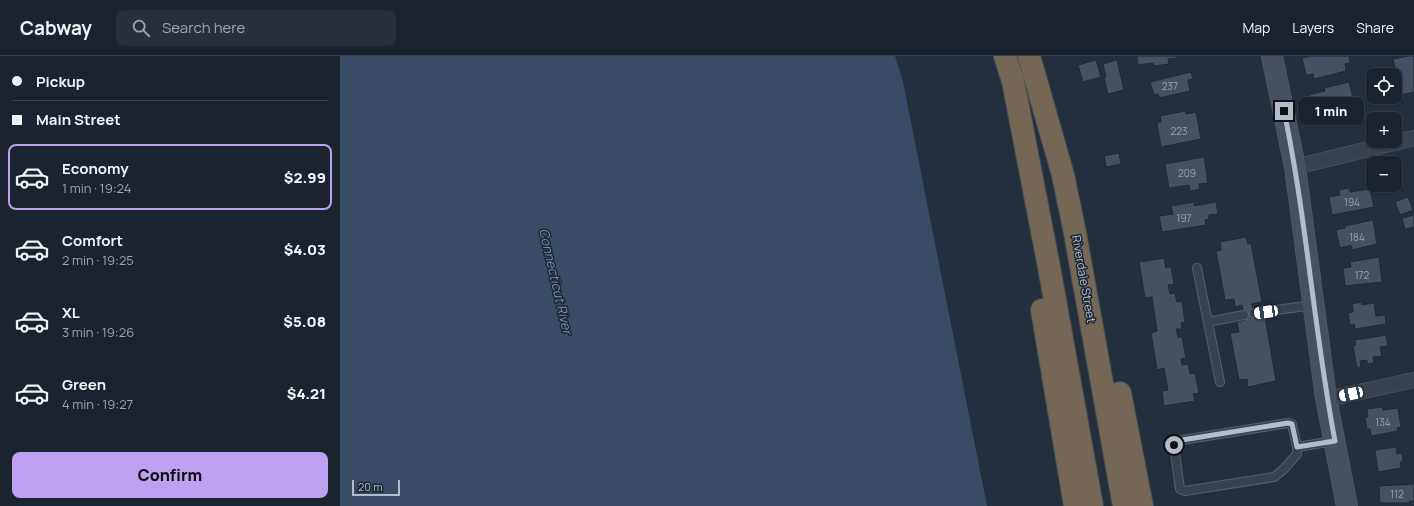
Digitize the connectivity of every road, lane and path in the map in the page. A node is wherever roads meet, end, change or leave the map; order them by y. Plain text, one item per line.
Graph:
1 (1005, 56) edge
2 (1029, 56) edge
3 (1272, 56) edge
4 (1012, 80) junction
5 (1414, 138) edge
6 (1295, 166) junction
7 (1062, 175) junction
8 (1197, 268) dead end
9 (1314, 305) junction
10 (1254, 313) dead end
11 (1244, 315) dead end
12 (1208, 322) junction
13 (1414, 380) edge
14 (1220, 382) dead end
15 (1327, 399) junction
16 (1335, 441) junction
17 (1297, 447) junction
18 (1075, 506) edge
19 (1092, 506) edge
20 (1124, 506) edge
21 (1142, 506) edge
22 (1347, 506) edge

1 - 4 highway
2 - 7 highway, Riverdale Street
3 - 6 street
4 - 18 highway
4 - 19 highway
5 - 6 street
6 - 9 street
7 - 20 highway, Riverdale Street
7 - 21 highway
8 - 12 lane
9 - 10 lane
9 - 15 street
11 - 12 lane
12 - 14 lane
13 - 15 street
15 - 16 street
16 - 17 lane
16 - 22 street
17 - 17 lane

